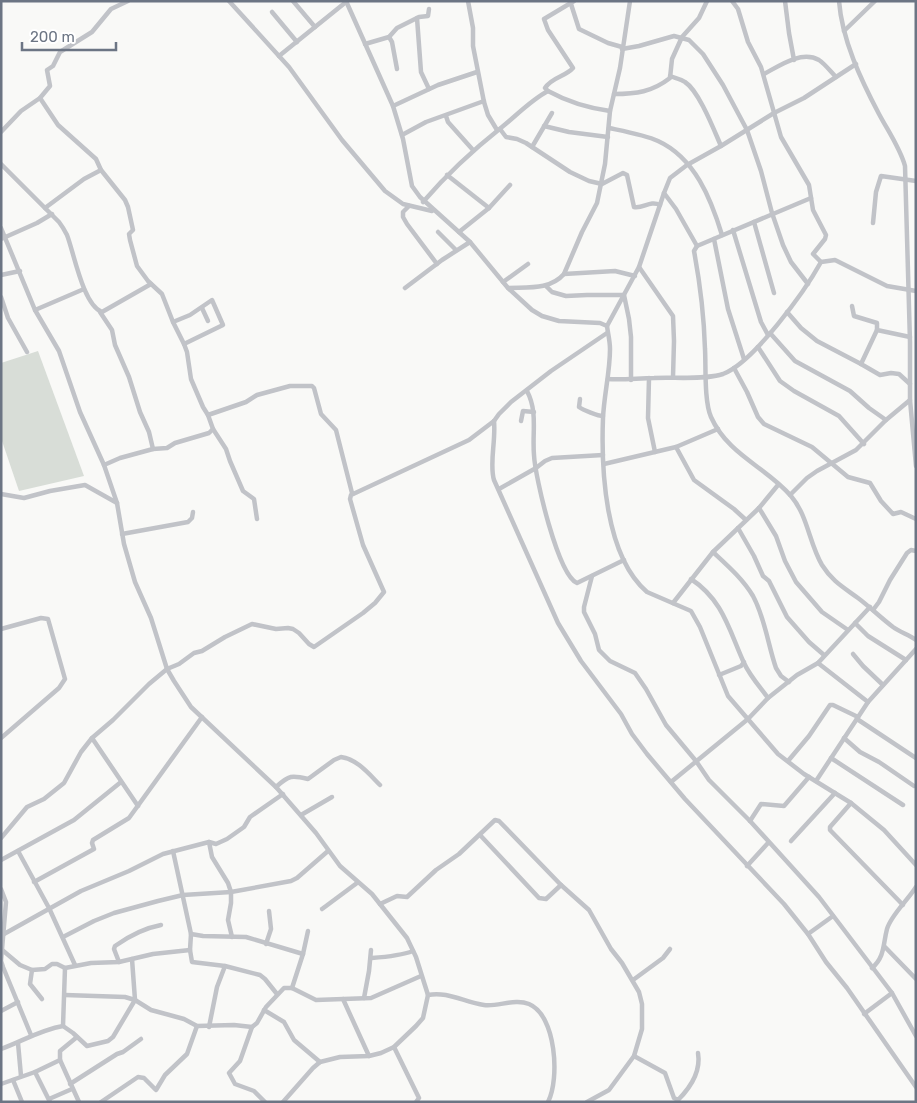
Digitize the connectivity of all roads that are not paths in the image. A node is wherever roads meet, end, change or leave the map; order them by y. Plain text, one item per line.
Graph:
1 (128, 1) edge
2 (229, 1) edge
3 (293, 1) edge
4 (468, 1) edge
5 (630, 1) edge
6 (707, 1) edge
7 (733, 1) edge
8 (785, 1) edge
9 (838, 1) edge
10 (875, 1) edge
11 (346, 2) edge
12 (572, 3) edge
13 (429, 9) dead end
14 (272, 12) dead end
15 (417, 18) junction
16 (315, 27) junction
17 (844, 31) junction
18 (389, 37) junction
19 (682, 37) junction
20 (297, 42) junction
21 (365, 44) junction
22 (622, 48) junction
23 (279, 56) junction
24 (794, 60) junction
25 (856, 64) junction
26 (397, 68) dead end
27 (477, 72) junction
28 (764, 74) junction
29 (670, 76) junction
30 (836, 77) junction
31 (429, 90) junction
32 (548, 91) junction
33 (614, 94) junction
34 (40, 98) junction
35 (484, 101) junction
36 (394, 106) junction
37 (610, 111) junction
38 (552, 113) dead end
39 (774, 113) junction
40 (446, 116) junction
41 (544, 126) junction
42 (609, 128) junction
43 (498, 129) junction
44 (747, 130) junction
45 (1, 132) edge
46 (402, 134) junction
47 (608, 137) junction
48 (721, 146) junction
49 (532, 147) junction
50 (473, 150) junction
51 (1, 164) edge
52 (687, 165) junction
53 (101, 170) junction
54 (447, 175) junction
55 (905, 180) junction
56 (916, 182) edge
57 (602, 184) junction
58 (510, 185) dead end
59 (664, 192) junction
60 (811, 198) junction
61 (423, 202) junction
62 (660, 205) junction
63 (409, 206) junction
64 (45, 208) junction
65 (489, 208) junction
66 (434, 211) junction
67 (772, 213) junction
68 (52, 214) junction
69 (754, 222) junction
70 (873, 223) dead end
71 (1, 228) edge
72 (733, 230) junction
73 (438, 232) dead end
74 (459, 232) junction
75 (722, 235) junction
76 (714, 238) junction
77 (3, 239) edge
78 (470, 242) junction
79 (697, 246) junction
80 (456, 250) junction
81 (821, 262) junction
82 (438, 264) junction
83 (528, 264) dead end
84 (638, 267) junction
85 (20, 271) junction
86 (564, 274) junction
87 (1, 275) edge
88 (634, 276) junction
89 (503, 282) junction
90 (150, 284) junction
91 (808, 284) junction
92 (546, 286) junction
93 (405, 288) dead end
94 (508, 288) junction
95 (84, 289) junction
96 (908, 291) junction
97 (916, 292) edge
98 (774, 293) dead end
99 (624, 295) junction
100 (1, 297) edge
101 (852, 306) dead end
102 (202, 308) junction
103 (36, 310) junction
104 (100, 312) junction
105 (787, 312) junction
106 (208, 321) dead end
107 (172, 322) junction
108 (606, 326) junction
109 (877, 330) junction
110 (608, 333) junction
111 (769, 334) junction
112 (912, 341) edge
113 (184, 344) junction
114 (758, 347) junction
115 (27, 352) dead end
116 (744, 359) junction
117 (861, 364) junction
118 (734, 368) junction
119 (705, 376) junction
120 (673, 377) junction
121 (649, 378) junction
122 (608, 379) junction
123 (631, 380) junction
124 (910, 384) junction
125 (527, 391) junction
126 (580, 399) dead end
127 (910, 400) junction
128 (534, 412) junction
129 (208, 415) junction
130 (603, 416) junction
131 (886, 420) junction
132 (494, 421) junction
133 (521, 421) dead end
134 (213, 429) junction
135 (718, 429) junction
136 (864, 444) junction
137 (676, 446) junction
138 (154, 449) junction
139 (655, 452) junction
140 (603, 455) junction
141 (604, 464) junction
142 (832, 464) junction
143 (104, 465) junction
144 (916, 466) edge
145 (536, 468) junction
146 (778, 485) junction
147 (499, 488) junction
148 (352, 493) dead end
149 (1, 494) edge
150 (790, 495) junction
151 (117, 503) junction
152 (759, 508) junction
153 (193, 512) dead end
154 (257, 519) dead end
155 (746, 520) junction
156 (916, 520) edge
157 (738, 528) junction
158 (122, 534) junction
159 (916, 551) edge
160 (713, 552) junction
161 (624, 560) junction
162 (592, 576) junction
163 (692, 579) junction
164 (673, 603) junction
165 (871, 608) junction
166 (854, 623) junction
167 (1, 628) edge
168 (848, 630) junction
169 (916, 640) edge
170 (916, 649) edge
171 (853, 654) dead end
172 (824, 655) junction
173 (906, 660) junction
174 (744, 662) junction
175 (818, 662) junction
176 (167, 669) junction
177 (719, 675) junction
178 (788, 682) junction
179 (884, 685) junction
180 (768, 698) junction
181 (868, 702) junction
182 (202, 717) junction
183 (857, 718) junction
184 (748, 719) junction
185 (1, 738) edge
186 (92, 738) junction
187 (844, 738) junction
188 (831, 758) junction
189 (916, 758) edge
190 (696, 761) junction
191 (788, 761) junction
192 (809, 777) junction
193 (816, 781) junction
194 (121, 782) junction
195 (671, 782) junction
196 (380, 785) dead end
197 (914, 786) dead end
198 (276, 787) junction
199 (836, 793) junction
200 (283, 794) junction
201 (332, 797) dead end
202 (851, 803) junction
203 (903, 805) dead end
204 (138, 806) junction
205 (301, 815) junction
206 (750, 821) junction
207 (480, 835) junction
208 (1, 838) edge
209 (791, 841) dead end
210 (209, 842) junction
211 (768, 843) junction
212 (18, 851) junction
213 (173, 851) junction
214 (328, 851) junction
215 (1, 853) edge
216 (3, 859) edge
217 (916, 865) edge
218 (747, 866) junction
219 (34, 882) junction
220 (358, 883) junction
221 (560, 885) junction
222 (916, 887) edge
223 (1, 889) edge
224 (231, 892) junction
225 (183, 895) junction
226 (380, 904) junction
227 (903, 905) junction
228 (49, 908) junction
229 (322, 909) dead end
230 (269, 911) dead end
231 (833, 916) junction
232 (161, 925) dead end
233 (308, 931) dead end
234 (4, 934) junction
235 (191, 934) junction
236 (808, 934) junction
237 (64, 937) junction
238 (232, 937) junction
239 (266, 944) junction
240 (885, 947) junction
241 (2, 949) edge
242 (670, 949) dead end
243 (190, 950) junction
244 (371, 950) dead end
245 (413, 951) junction
246 (303, 954) junction
247 (371, 958) junction
248 (132, 959) junction
249 (119, 962) junction
250 (75, 966) junction
251 (225, 966) junction
252 (65, 968) junction
253 (872, 968) junction
254 (32, 970) junction
255 (421, 976) junction
256 (916, 979) edge
257 (633, 980) junction
258 (292, 988) junction
259 (892, 993) junction
260 (277, 994) junction
261 (64, 995) junction
262 (428, 995) junction
263 (364, 998) junction
264 (42, 999) dead end
265 (343, 999) junction
266 (135, 1000) junction
267 (18, 1002) junction
268 (264, 1010) junction
269 (1, 1011) edge
270 (864, 1014) junction
271 (63, 1026) junction
272 (198, 1026) junction
273 (209, 1027) junction
274 (252, 1027) junction
275 (31, 1035) junction
276 (916, 1036) edge
277 (77, 1037) junction
278 (141, 1039) dead end
279 (18, 1043) junction
280 (394, 1047) junction
281 (1, 1049) edge
282 (698, 1053) dead end
283 (369, 1056) junction
284 (634, 1056) junction
285 (60, 1060) junction
286 (320, 1062) junction
287 (35, 1072) junction
288 (21, 1076) junction
289 (13, 1080) junction
290 (1, 1084) edge
291 (71, 1086) junction
292 (916, 1087) edge
293 (49, 1100) edge
294 (22, 1102) edge
295 (78, 1102) edge
296 (101, 1102) edge
297 (265, 1102) edge
298 (283, 1102) edge
299 (416, 1102) edge
300 (548, 1102) edge
301 (587, 1102) edge

1 - 34 street
2 - 23 street
3 - 16 street
4 - 27 street
5 - 22 street
6 - 19 street
7 - 28 street
8 - 24 street
9 - 17 street
10 - 17 street
11 - 16 street
11 - 21 street
12 - 22 street
12 - 32 street
13 - 15 street
14 - 20 street
15 - 18 street
15 - 31 street
16 - 20 street
17 - 25 street
18 - 21 street
18 - 26 street
19 - 22 street
19 - 29 street
19 - 44 street
20 - 23 street
21 - 36 street
22 - 33 street
23 - 63 street
24 - 28 street
24 - 30 street
25 - 30 street
25 - 55 street
27 - 31 street
27 - 35 street
28 - 39 street
29 - 33 street
29 - 48 street
30 - 39 street
31 - 36 street
32 - 37 street
32 - 43 street
33 - 37 street
34 - 45 street
34 - 53 street
35 - 40 street
35 - 43 street
36 - 46 street
37 - 42 street
38 - 41 street
39 - 44 street
39 - 60 street
40 - 46 street
40 - 50 street
41 - 47 street
41 - 49 street
42 - 47 street
42 - 52 street
43 - 49 street
43 - 50 street
44 - 48 street
44 - 67 street
46 - 61 street
47 - 57 street
48 - 52 street
49 - 57 street
50 - 54 street
51 - 64 street
52 - 59 street
52 - 75 street
53 - 64 street
53 - 90 street
54 - 61 street
54 - 65 street
55 - 56 street
55 - 70 street
55 - 96 street
57 - 62 street
57 - 86 street
58 - 65 street
59 - 62 street
59 - 79 street
60 - 67 street
60 - 81 street
61 - 66 street
62 - 84 street
63 - 66 street
63 - 82 street
64 - 68 street
65 - 74 street
66 - 74 street
67 - 69 street
67 - 91 street
68 - 77 street
68 - 95 street
69 - 72 street
69 - 98 street
71 - 77 street
72 - 75 street
72 - 111 street
73 - 80 street
74 - 78 street
75 - 76 street
76 - 79 street
76 - 116 street
77 - 85 street
78 - 80 street
78 - 89 street
79 - 119 street
80 - 82 street
81 - 91 street
81 - 96 street
82 - 93 street
83 - 89 street
84 - 88 street
84 - 120 street
85 - 87 street
85 - 103 street
86 - 88 street
86 - 92 street
88 - 99 street
89 - 94 street
90 - 104 street
90 - 107 street
91 - 105 street
92 - 94 street
92 - 99 street
94 - 108 street
95 - 103 street
95 - 104 street
96 - 97 street
96 - 112 street
99 - 108 street
99 - 123 street
100 - 115 street
101 - 109 street
102 - 106 street
102 - 107 street
102 - 113 street
103 - 143 street
104 - 138 street
105 - 111 street
105 - 117 street
107 - 113 street
108 - 110 street
109 - 112 street
109 - 117 street
110 - 122 street
110 - 125 street
111 - 114 street
111 - 131 street
112 - 124 street
113 - 129 street
114 - 116 street
114 - 136 street
116 - 118 street
117 - 124 street
118 - 119 street
118 - 142 street
119 - 120 street
119 - 135 street
120 - 121 street
121 - 123 street
121 - 139 street
122 - 123 street
122 - 130 street
124 - 127 street
125 - 128 street
125 - 132 street
126 - 130 street
127 - 131 street
127 - 144 street
128 - 133 street
128 - 145 street
129 - 134 street
129 - 148 street
130 - 140 street
131 - 136 street
132 - 147 street
132 - 176 street
134 - 138 street
134 - 154 street
135 - 137 street
135 - 146 street
136 - 142 street
137 - 139 street
137 - 155 street
138 - 143 street
139 - 141 street
140 - 141 street
140 - 145 street
141 - 161 street
142 - 150 street
142 - 156 street
143 - 151 street
145 - 147 street
145 - 162 street
146 - 150 street
146 - 152 street
147 - 195 street
149 - 151 street
150 - 165 street
151 - 158 street
152 - 155 street
152 - 168 street
153 - 158 street
155 - 157 street
157 - 160 street
157 - 172 street
158 - 176 street
159 - 165 street
160 - 163 street
160 - 178 street
161 - 162 street
161 - 164 street
162 - 190 street
163 - 164 street
163 - 174 street
164 - 177 street
165 - 166 street
165 - 169 street
166 - 168 street
166 - 173 street
167 - 185 street
168 - 172 street
170 - 173 street
171 - 179 street
172 - 175 street
173 - 179 street
174 - 177 street
174 - 180 street
175 - 178 street
175 - 181 street
176 - 182 street
176 - 186 street
177 - 184 street
178 - 180 street
179 - 181 street
180 - 184 street
181 - 183 street
182 - 198 street
182 - 204 street
183 - 187 street
183 - 189 street
183 - 191 street
184 - 190 street
184 - 191 street
186 - 194 street
186 - 208 street
187 - 188 street
187 - 197 street
188 - 193 street
188 - 203 street
190 - 195 street
190 - 206 street
191 - 192 street
192 - 193 street
192 - 206 street
193 - 199 street
194 - 204 street
194 - 212 street
195 - 218 street
196 - 198 street
198 - 200 street
199 - 202 street
199 - 209 street
200 - 205 street
200 - 210 street
201 - 205 street
202 - 217 street
202 - 227 street
204 - 219 street
205 - 214 street
206 - 211 street
207 - 221 street
207 - 221 street
207 - 226 street
210 - 213 street
210 - 224 street
211 - 218 street
211 - 231 street
212 - 216 street
212 - 219 street
213 - 225 street
213 - 228 street
214 - 220 street
214 - 224 street
215 - 216 street
218 - 236 street
219 - 228 street
220 - 226 street
220 - 229 street
221 - 257 street
222 - 227 street
223 - 234 street
224 - 225 street
224 - 238 street
225 - 235 street
225 - 237 street
226 - 245 street
227 - 240 street
228 - 234 street
228 - 237 street
230 - 239 street
231 - 236 street
231 - 253 street
232 - 249 street
233 - 246 street
234 - 241 street
235 - 238 street
235 - 243 street
236 - 270 street
237 - 250 street
238 - 239 street
239 - 246 street
240 - 253 street
240 - 256 street
241 - 254 street
241 - 267 street
242 - 257 street
243 - 248 street
243 - 251 street
244 - 247 street
245 - 247 street
245 - 255 street
246 - 258 street
247 - 263 street
248 - 249 street
248 - 266 street
249 - 250 street
250 - 252 street
251 - 260 street
251 - 273 street
252 - 254 street
252 - 261 street
253 - 259 street
254 - 264 street
255 - 262 street
255 - 263 street
257 - 284 street
258 - 260 street
258 - 265 street
259 - 270 street
259 - 276 street
260 - 268 street
261 - 266 street
261 - 271 street
262 - 280 street
262 - 300 street
263 - 265 street
265 - 283 street
266 - 272 street
266 - 277 street
267 - 269 street
267 - 275 street
268 - 274 street
268 - 286 street
270 - 292 street
271 - 275 street
271 - 277 street
272 - 273 street
272 - 296 street
273 - 274 street
274 - 297 street
275 - 279 street
277 - 285 street
278 - 291 street
279 - 281 street
279 - 288 street
280 - 283 street
280 - 299 street
282 - 284 street
283 - 286 street
284 - 301 street
285 - 287 street
285 - 291 street
286 - 298 street
287 - 288 street
287 - 293 street
288 - 289 street
289 - 290 street
289 - 294 street
291 - 293 street
291 - 295 street

